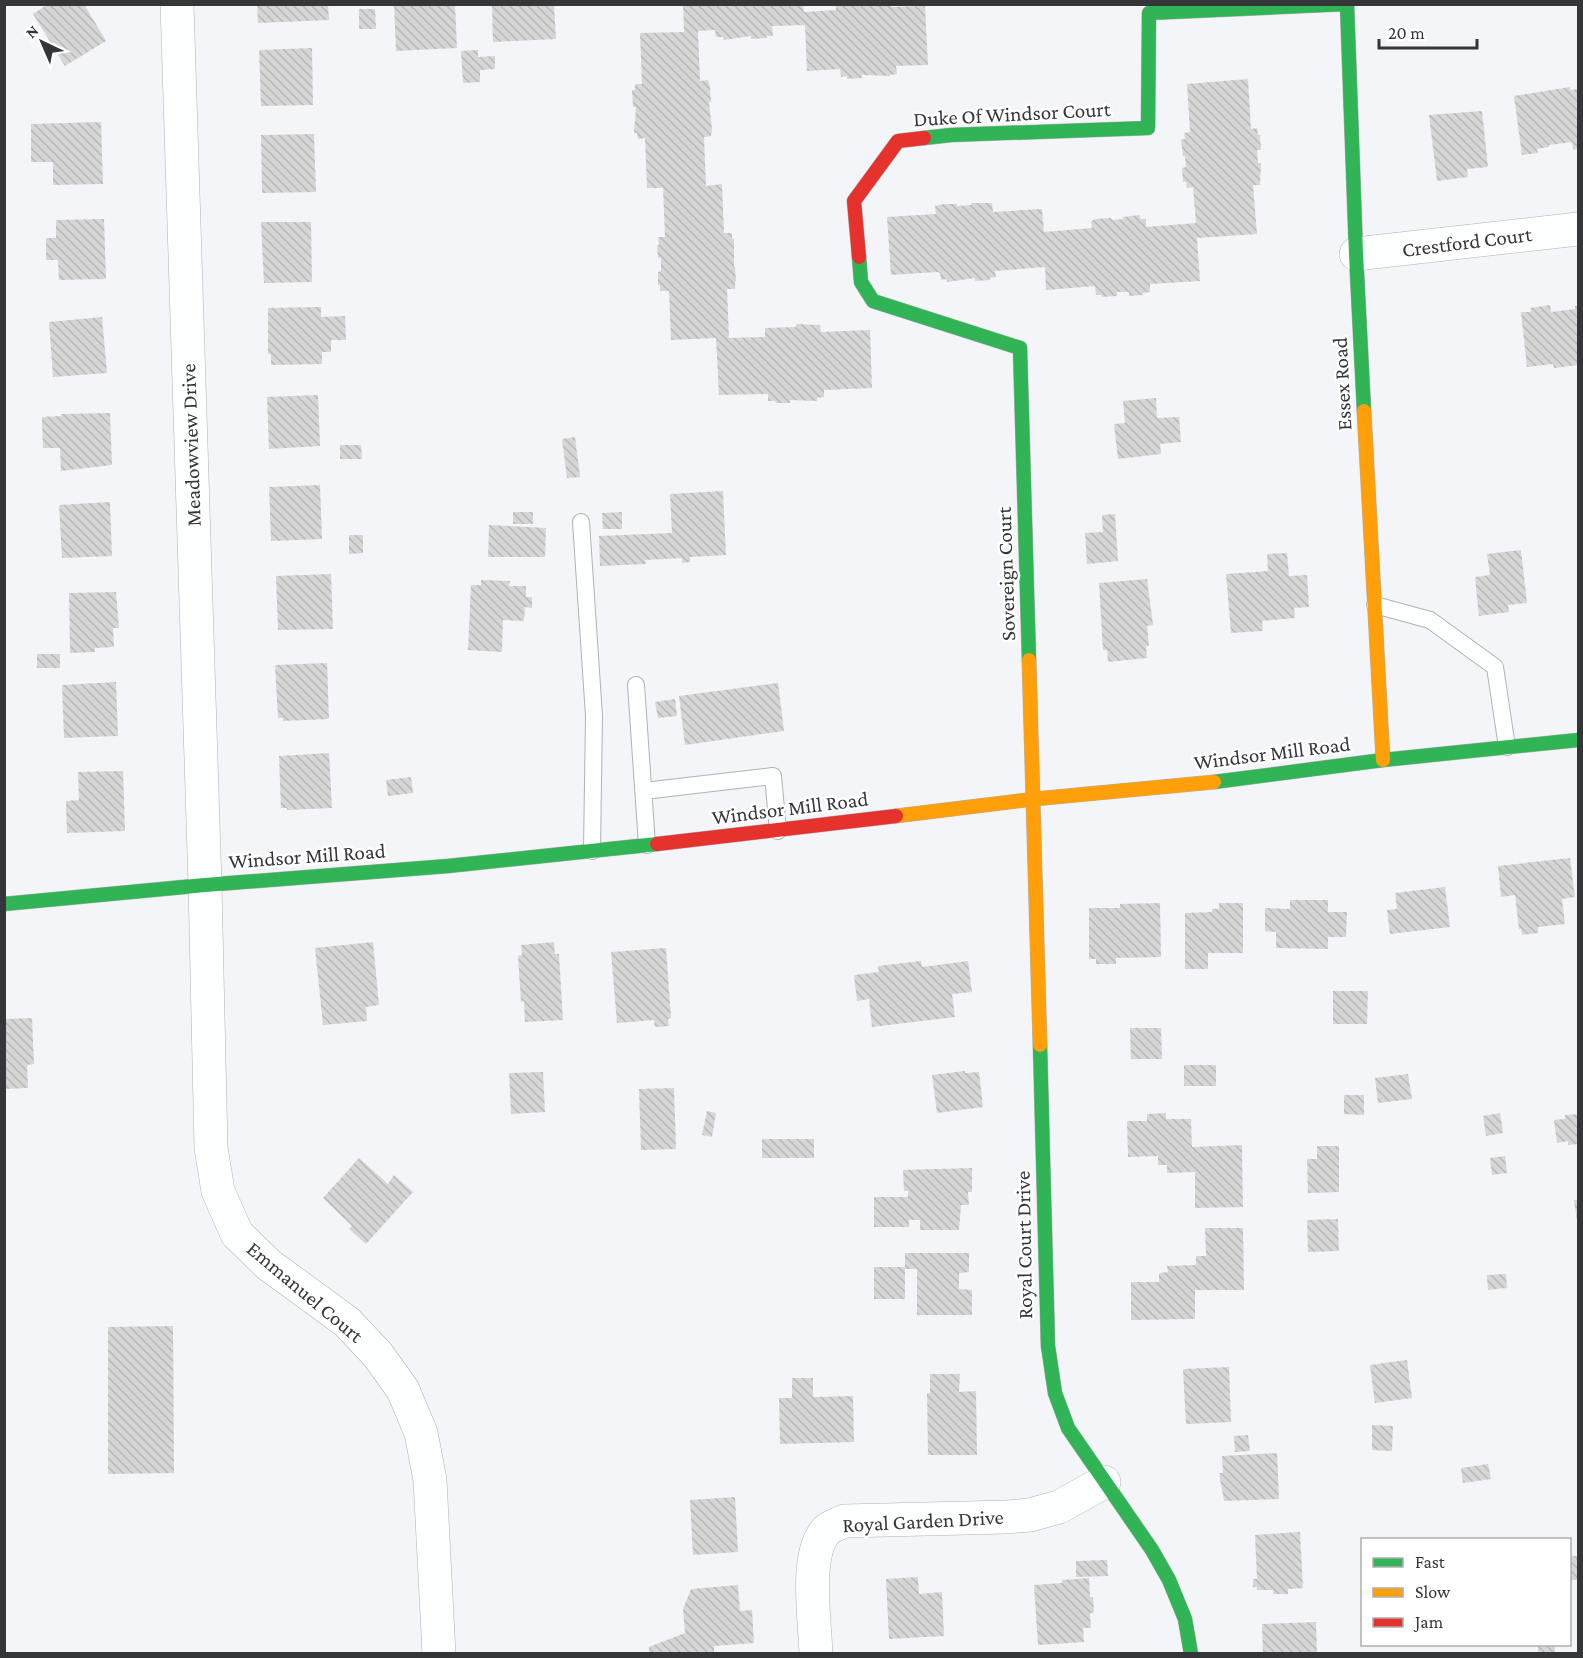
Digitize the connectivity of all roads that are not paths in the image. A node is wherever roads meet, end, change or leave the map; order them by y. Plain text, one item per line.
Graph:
1 (177, 4) edge
2 (1347, 4) edge
3 (1578, 229) edge
4 (1356, 254) junction
5 (1020, 348) joint
6 (580, 522) dead end
7 (1375, 606) junction
8 (636, 685) dead end
9 (1578, 740) edge
10 (1507, 747) junction
11 (1383, 760) junction
12 (644, 791) junction
13 (1034, 799) junction
14 (778, 831) junction
15 (647, 845) junction
16 (592, 851) junction
17 (205, 885) junction
18 (4, 904) edge
19 (1104, 1482) junction
20 (440, 1653) edge
21 (816, 1653) edge
22 (1191, 1653) edge

1 - 17 street, Meadowview Drive
2 - 4 street, Essex Road
2 - 5 street, Duke Of Windsor Court
3 - 4 street, Crestford Court
4 - 7 street, Essex Road
5 - 13 street, Sovereign Court
6 - 16 lane
7 - 10 lane
7 - 11 street, Essex Road
8 - 12 lane
9 - 10 street, Windsor Mill Road
10 - 11 street, Windsor Mill Road
11 - 13 street, Windsor Mill Road
12 - 14 lane
12 - 15 lane
13 - 14 street, Windsor Mill Road
13 - 19 street, Royal Court Drive
14 - 15 street, Windsor Mill Road
15 - 16 street, Windsor Mill Road
16 - 17 street, Windsor Mill Road
17 - 18 street, Windsor Mill Road
17 - 20 street, Emmanuel Court
19 - 21 street, Royal Garden Drive
19 - 22 street, Royal Court Drive

